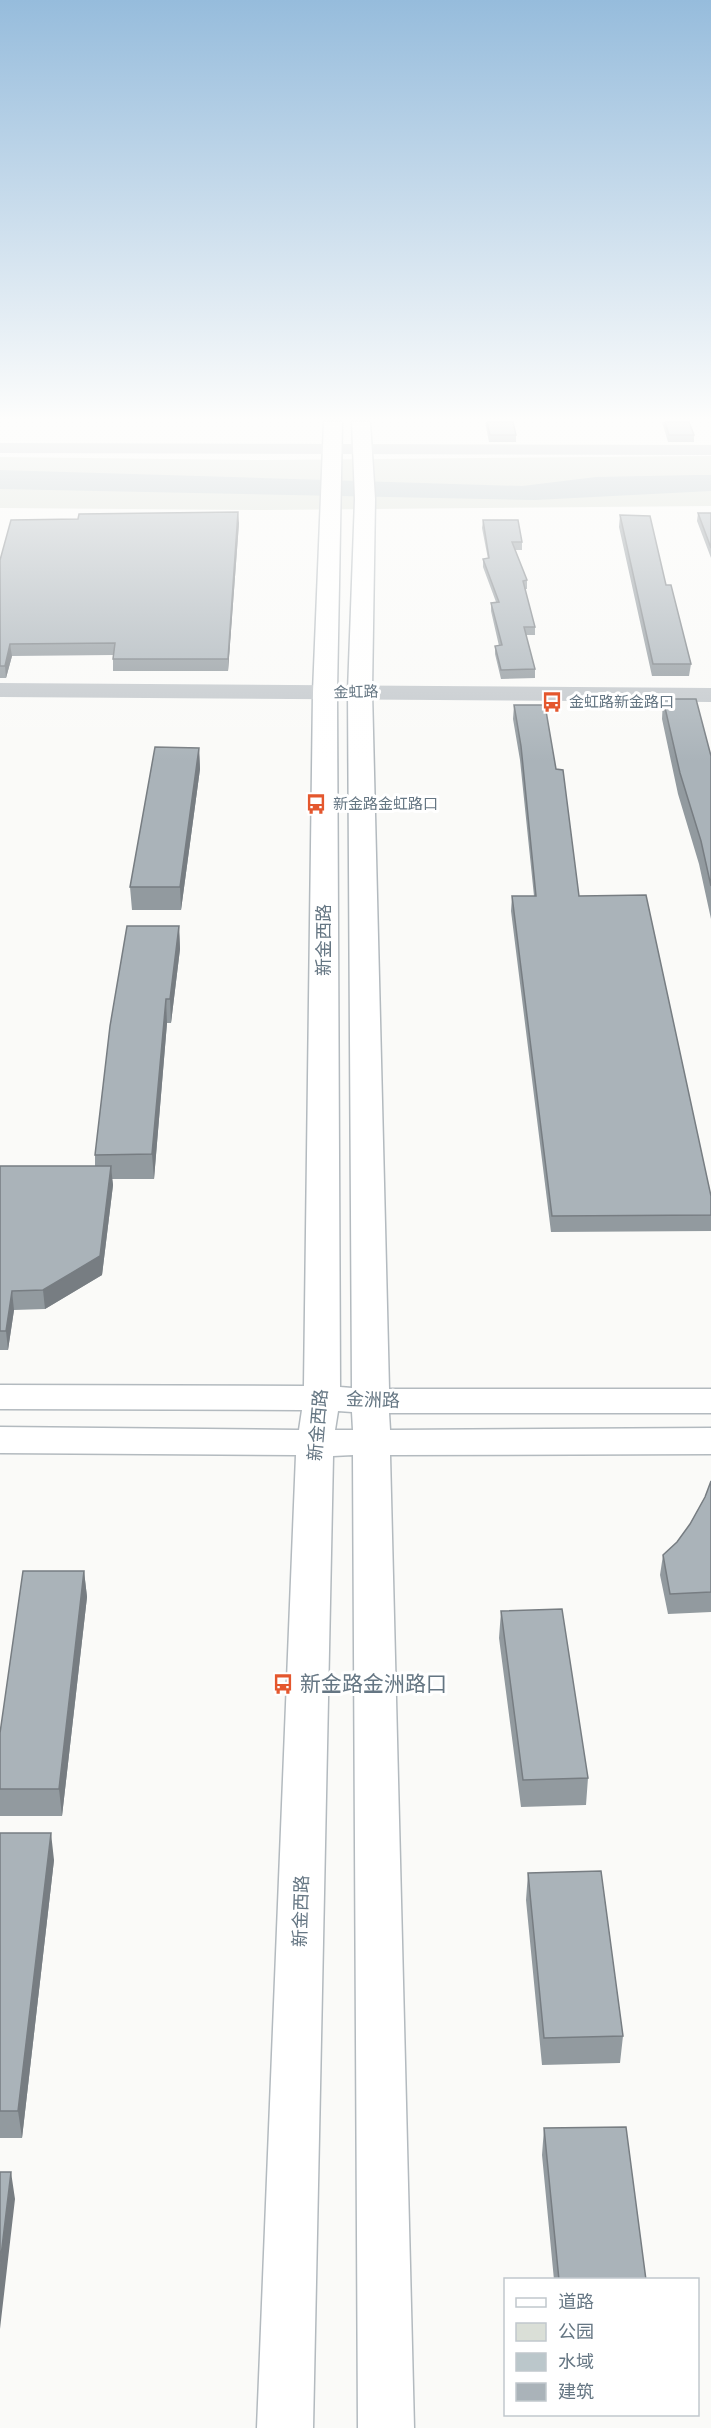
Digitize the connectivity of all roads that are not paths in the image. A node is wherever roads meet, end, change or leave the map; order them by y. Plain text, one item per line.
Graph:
1 (329, 535) edge
2 (364, 535) edge
3 (0, 690) edge
4 (360, 691) junction
5 (325, 692) junction
6 (711, 695) edge
7 (0, 1397) edge
8 (322, 1398) junction
9 (711, 1401) edge
10 (372, 1421) junction
11 (0, 1440) edge
12 (711, 1441) edge
13 (315, 1443) junction
14 (285, 2428) edge
15 (386, 2428) edge

1 - 5 main road, 新金西路
2 - 4 main road
3 - 5 street, 金虹路
4 - 5 street, 金虹路
4 - 6 street, 金虹路
4 - 10 main road
5 - 8 main road, 新金西路
7 - 8 main road, 金洲路
8 - 10 main road, 金洲路
8 - 13 main road, 新金西路
9 - 10 main road, 金洲路
10 - 12 main road, 金洲路
10 - 13 main road, 金洲路
10 - 15 main road
11 - 13 main road, 金洲路
13 - 14 main road, 新金西路

